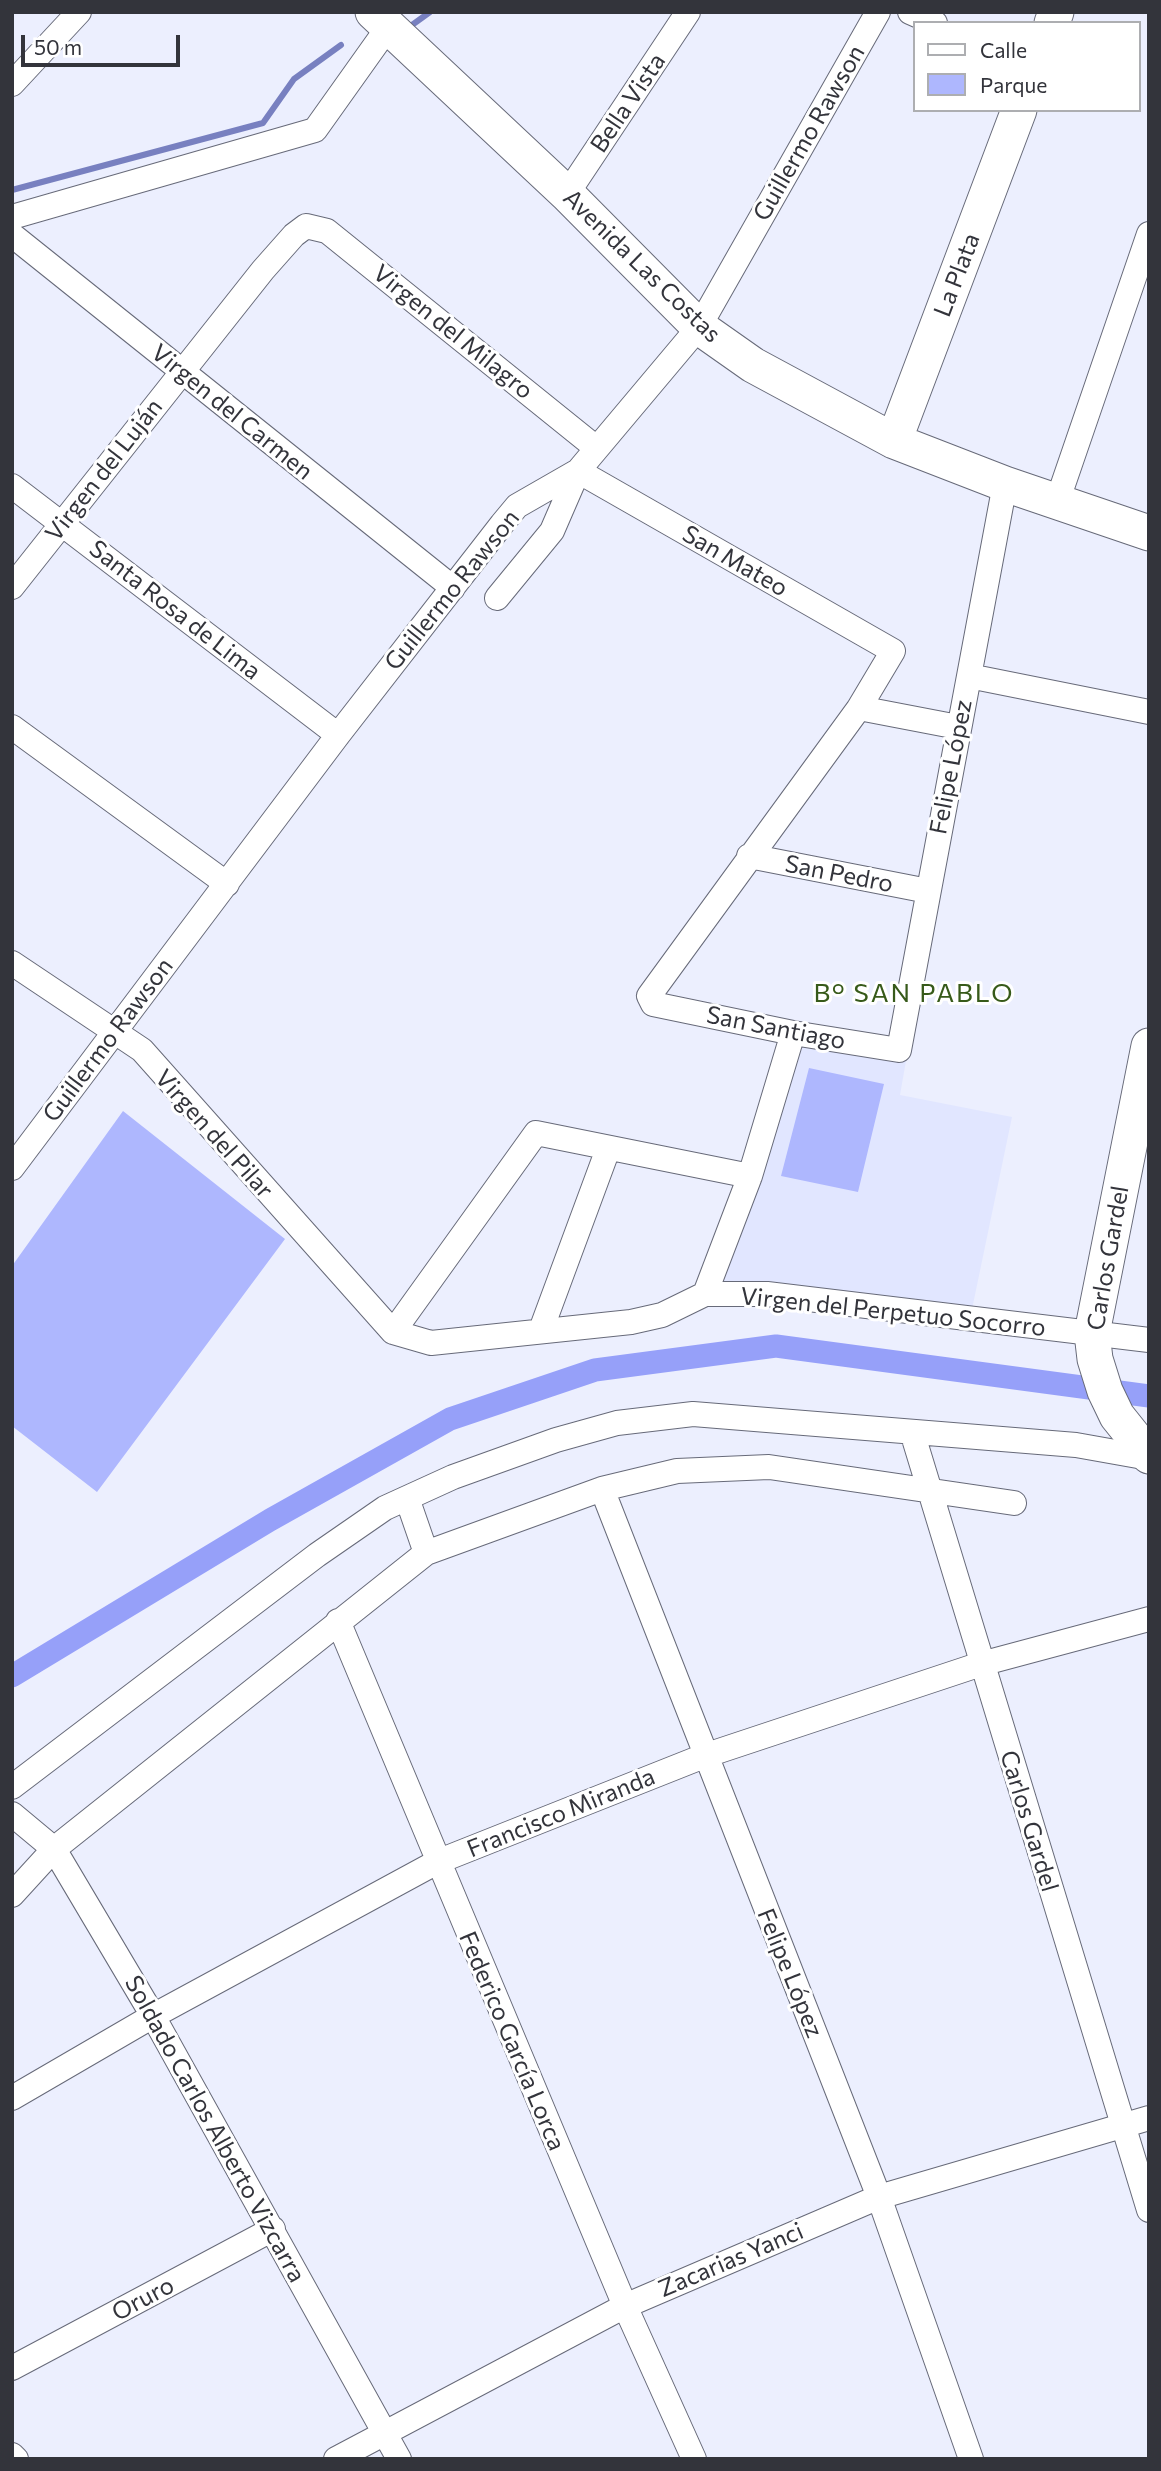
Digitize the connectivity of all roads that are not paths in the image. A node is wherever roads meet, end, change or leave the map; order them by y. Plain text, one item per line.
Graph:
1 (79, 12) edge
2 (688, 12) edge
3 (878, 12) edge
4 (910, 12) edge
5 (381, 19) edge
6 (930, 21) edge
7 (12, 84) edge
8 (1018, 112) edge
9 (567, 194) junction
10 (12, 217) edge
11 (306, 226) joint
12 (1149, 234) edge
13 (12, 235) edge
14 (699, 327) junction
15 (181, 372) junction
16 (894, 440) junction
17 (595, 447) junction
18 (578, 471) junction
19 (1005, 484) junction
20 (12, 486) edge
21 (1057, 502) junction
22 (62, 523) junction
23 (1149, 533) edge
24 (12, 587) edge
25 (453, 588) junction
26 (497, 598) dead end
27 (969, 676) junction
28 (859, 708) junction
29 (1149, 712) edge
30 (12, 727) edge
31 (958, 727) junction
32 (338, 735) junction
33 (749, 856) junction
34 (226, 884) junction
35 (928, 891) junction
36 (12, 963) edge
37 (115, 1029) junction
38 (793, 1033) junction
39 (1149, 1046) edge
40 (899, 1050) joint
41 (608, 1149) junction
42 (12, 1168) edge
43 (750, 1176) junction
44 (705, 1294) junction
45 (541, 1330) junction
46 (393, 1332) junction
47 (1092, 1333) junction
48 (1149, 1340) edge
49 (912, 1432) junction
50 (1149, 1457) edge
51 (602, 1489) junction
52 (930, 1489) junction
53 (407, 1498) junction
54 (1014, 1503) dead end
55 (426, 1553) junction
56 (1149, 1619) edge
57 (338, 1621) junction
58 (981, 1664) junction
59 (704, 1756) junction
60 (12, 1787) edge
61 (12, 1814) edge
62 (54, 1849) junction
63 (437, 1862) junction
64 (12, 1895) edge
65 (153, 2016) junction
66 (12, 2098) edge
67 (1149, 2118) edge
68 (1123, 2125) junction
69 (879, 2197) junction
70 (1149, 2210) edge
71 (273, 2230) junction
72 (625, 2306) junction
73 (12, 2368) edge
74 (384, 2432) junction
75 (336, 2459) edge
76 (399, 2459) edge
77 (694, 2459) edge
78 (971, 2459) edge

1 - 7 street
2 - 9 street, Bella Vista
3 - 14 street, Guillermo Rawson
4 - 6 street
5 - 9 street, Avenida Las Costas
5 - 10 street
8 - 16 street, La Plata
9 - 14 street, Avenida Las Costas
11 - 15 street, Virgen del Luján
11 - 17 street, Virgen del Milagro
12 - 21 street
13 - 15 street, Virgen del Carmen
14 - 16 street, Avenida Las Costas
14 - 17 street, Guillermo Rawson
15 - 22 street, Virgen del Luján
15 - 25 street, Virgen del Carmen
16 - 19 street, Avenida Las Costas
17 - 18 street, Guillermo Rawson
18 - 25 street, Guillermo Rawson
18 - 26 street
18 - 28 street, San Mateo
19 - 21 street, Avenida Las Costas
19 - 27 street, Felipe López
20 - 22 street, Santa Rosa de Lima
21 - 23 street, Avenida Las Costas
22 - 24 street, Virgen del Luján
22 - 32 street, Santa Rosa de Lima
25 - 32 street, Guillermo Rawson
27 - 29 street
27 - 31 street, Felipe López
28 - 31 street
28 - 33 street
30 - 34 street
31 - 35 street, Felipe López
32 - 34 street, Guillermo Rawson
33 - 35 street, San Pedro
33 - 38 street, San Santiago
34 - 37 street, Guillermo Rawson
35 - 40 street, Felipe López
36 - 37 street, Virgen del Pilar
37 - 42 street, Guillermo Rawson
37 - 46 street, Virgen del Pilar
38 - 40 street, San Santiago
38 - 43 street
39 - 47 street, Carlos Gardel
41 - 43 street
41 - 45 street
41 - 46 street
43 - 44 street
44 - 45 street, Virgen del Perpetuo Socorro
44 - 47 street, Virgen del Perpetuo Socorro
45 - 46 street, Virgen del Perpetuo Socorro
47 - 48 street, Virgen del Perpetuo Socorro
47 - 50 street, Carlos Gardel
49 - 50 street
49 - 52 street, Carlos Gardel
49 - 53 street
51 - 52 street
51 - 55 street
51 - 59 street, Felipe López
52 - 54 street
52 - 58 street, Carlos Gardel
53 - 55 street
53 - 60 street
55 - 57 street
56 - 58 street, Francisco Miranda
57 - 62 street
57 - 63 street, Federico García Lorca
58 - 59 street, Francisco Miranda
58 - 68 street, Carlos Gardel
59 - 63 street, Francisco Miranda
59 - 69 street, Felipe López
61 - 62 street, Soldado Carlos Alberto Vizcarra
62 - 64 street
62 - 65 street, Soldado Carlos Alberto Vizcarra
63 - 65 street, Francisco Miranda
63 - 72 street, Federico García Lorca
65 - 66 street, Francisco Miranda
65 - 71 street, Soldado Carlos Alberto Vizcarra
67 - 68 street, Zacarias Yanci
68 - 69 street, Zacarias Yanci
68 - 70 street, Carlos Gardel
69 - 72 street, Zacarias Yanci
69 - 78 street, Felipe López
71 - 73 street, Oruro
71 - 74 street, Soldado Carlos Alberto Vizcarra
72 - 74 street, Zacarias Yanci
72 - 77 street, Federico García Lorca
74 - 75 street, Zacarias Yanci
74 - 76 street, Soldado Carlos Alberto Vizcarra

